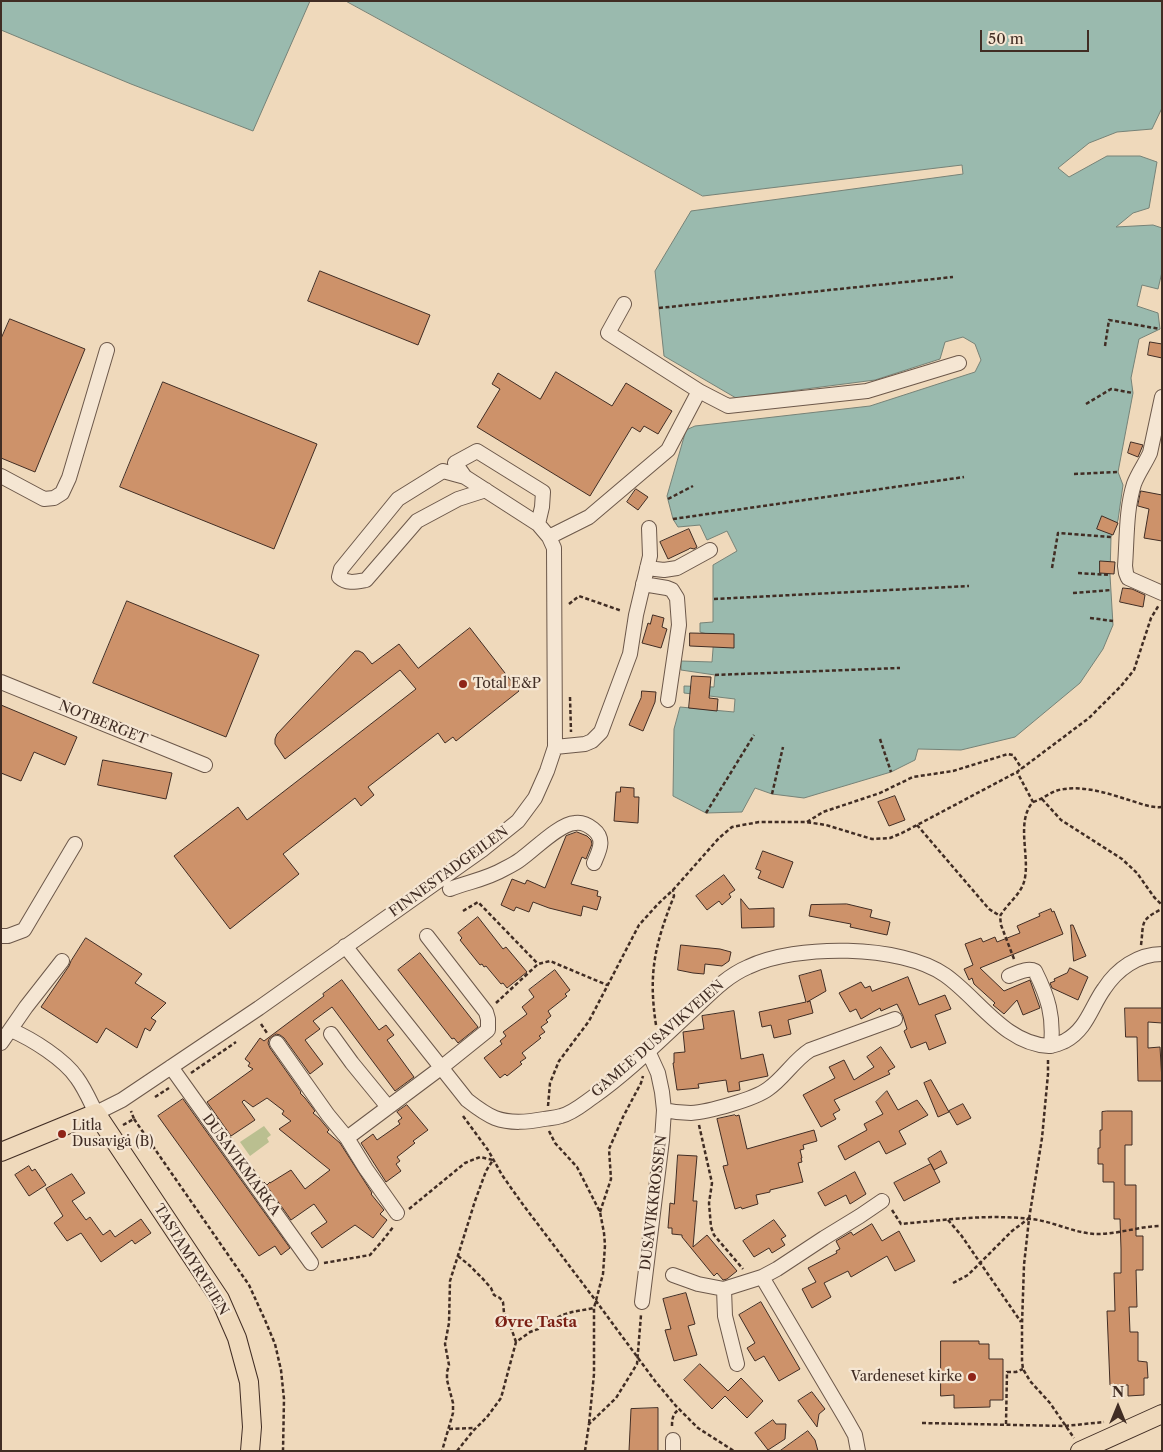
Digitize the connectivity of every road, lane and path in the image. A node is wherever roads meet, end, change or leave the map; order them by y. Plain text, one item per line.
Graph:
1 (953, 277) dead end
2 (624, 304) dead end
3 (659, 308) dead end
4 (1160, 329) dead end
5 (1105, 346) dead end
6 (108, 350) dead end
7 (959, 363) dead end
8 (699, 391) junction
9 (1133, 393) dead end
10 (1162, 397) edge
11 (1086, 404) dead end
12 (1118, 472) dead end
13 (1074, 474) dead end
14 (1, 476) edge
15 (464, 477) junction
16 (964, 477) dead end
17 (693, 486) dead end
18 (486, 490) junction
19 (668, 499) dead end
20 (673, 519) dead end
21 (538, 524) junction
22 (649, 528) dead end
23 (549, 537) junction
24 (1111, 537) dead end
25 (710, 550) dead end
26 (648, 562) junction
27 (1052, 568) dead end
28 (1078, 573) dead end
29 (1110, 575) dead end
30 (643, 584) junction
31 (969, 586) dead end
32 (1111, 590) dead end
33 (1073, 593) dead end
34 (1162, 593) edge
35 (714, 599) dead end
36 (1162, 599) edge
37 (569, 613) dead end
38 (636, 615) junction
39 (1090, 618) dead end
40 (1113, 621) dead end
41 (900, 668) dead end
42 (716, 675) dead end
43 (1, 682) edge
44 (570, 689) dead end
45 (668, 700) dead end
46 (754, 735) dead end
47 (880, 739) dead end
48 (571, 746) junction
49 (554, 747) junction
50 (783, 747) dead end
51 (206, 765) dead end
52 (1022, 769) junction
53 (891, 772) dead end
54 (1017, 772) junction
55 (772, 794) dead end
56 (1042, 799) junction
57 (1033, 802) junction
58 (1162, 807) edge
59 (706, 813) dead end
60 (806, 822) junction
61 (917, 825) junction
62 (75, 844) dead end
63 (594, 863) dead end
64 (450, 889) dead end
65 (673, 890) junction
66 (1162, 905) edge
67 (1162, 909) edge
68 (463, 911) dead end
69 (1000, 916) junction
70 (1, 936) edge
71 (426, 936) dead end
72 (345, 946) junction
73 (1162, 954) edge
74 (1138, 958) junction
75 (62, 961) dead end
76 (538, 964) junction
77 (1014, 974) joint
78 (607, 985) junction
79 (486, 1012) junction
80 (895, 1019) dead end
81 (11, 1030) junction
82 (331, 1034) dead end
83 (664, 1036) junction
84 (240, 1039) dead end
85 (277, 1042) dead end
86 (1, 1044) edge
87 (1051, 1046) junction
88 (648, 1051) junction
89 (171, 1066) junction
90 (442, 1067) junction
91 (186, 1078) dead end
92 (175, 1085) dead end
93 (150, 1099) dead end
94 (388, 1107) junction
95 (136, 1108) dead end
96 (664, 1110) junction
97 (459, 1112) dead end
98 (696, 1112) junction
99 (96, 1113) junction
100 (548, 1118) junction
101 (134, 1119) junction
102 (118, 1128) dead end
103 (347, 1138) junction
104 (1, 1152) edge
105 (493, 1160) junction
106 (882, 1201) joint
107 (600, 1212) junction
108 (400, 1215) junction
109 (1029, 1219) junction
110 (948, 1220) junction
111 (1162, 1226) edge
112 (458, 1256) junction
113 (311, 1263) joint
114 (981, 1263) junction
115 (673, 1275) dead end
116 (757, 1278) junction
117 (953, 1283) dead end
118 (724, 1289) junction
119 (596, 1301) junction
120 (642, 1302) joint
121 (594, 1308) junction
122 (1022, 1324) junction
123 (516, 1342) junction
124 (638, 1356) junction
125 (737, 1364) dead end
126 (1023, 1369) junction
127 (679, 1409) junction
128 (1162, 1414) edge
129 (1106, 1421) dead end
130 (922, 1423) dead end
131 (590, 1424) junction
132 (1006, 1424) junction
133 (1064, 1426) junction
134 (476, 1428) junction
135 (449, 1429) junction
136 (673, 1445) edge
137 (1079, 1446) edge
138 (728, 1449) edge
139 (250, 1451) edge
140 (283, 1451) edge
141 (442, 1451) edge
142 (457, 1451) edge
143 (585, 1451) edge
144 (734, 1451) edge
145 (858, 1451) edge

1 - 3 path
2 - 8 street
4 - 5 path
6 - 14 street
7 - 8 street
8 - 23 street
9 - 11 path
10 - 34 street
12 - 13 path
15 - 18 street, FINNESTADGEILEN
15 - 18 street
15 - 21 street
16 - 20 path
17 - 19 path
18 - 21 street, FINNESTADGEILEN
21 - 23 street, FINNESTADGEILEN
22 - 26 street
23 - 49 street, FINNESTADGEILEN
24 - 27 path
25 - 26 street
26 - 30 street
28 - 29 path
30 - 38 street
30 - 45 street
31 - 35 path
32 - 33 path
36 - 52 path
37 - 38 path
38 - 48 street
39 - 40 path
41 - 42 path
43 - 51 street, NOTBERGET
44 - 48 path
46 - 59 path
47 - 53 path
48 - 49 street
49 - 72 street, FINNESTADGEILEN
50 - 55 path
52 - 54 path
52 - 60 path
54 - 57 path
54 - 61 path
56 - 57 path
56 - 58 path
56 - 66 path
57 - 69 path
60 - 61 path
60 - 65 path
61 - 69 path
62 - 70 street
63 - 64 street
65 - 78 path
65 - 83 path
67 - 74 path
68 - 76 path
69 - 77 path
71 - 79 street
72 - 89 street, FINNESTADGEILEN
72 - 90 street, GAMLE DUSAVIKVEIEN
73 - 74 street
74 - 87 street
75 - 81 street
76 - 78 path
76 - 79 path
77 - 87 street
78 - 100 path
79 - 90 street
80 - 98 street
81 - 86 street
81 - 99 street
82 - 94 street
83 - 87 street, GAMLE DUSAVIKVEIEN
83 - 88 street, GAMLE DUSAVIKVEIEN
84 - 91 path
85 - 103 street
87 - 109 path
88 - 96 street, DUSAVIKKROSSEN
88 - 100 street, GAMLE DUSAVIKVEIEN
88 - 107 path
89 - 99 street, FINNESTADGEILEN
89 - 113 street, DUSAVIKMARKA
90 - 94 street
90 - 100 street, GAMLE DUSAVIKVEIEN
92 - 93 path
94 - 103 street
95 - 101 path
96 - 98 street
96 - 120 street, DUSAVIKKROSSEN
97 - 105 path
98 - 116 path
99 - 104 main road
99 - 139 main road, TASTAMYRVEIEN
100 - 107 path
101 - 102 path
101 - 140 path
103 - 108 street
105 - 108 path
105 - 112 path
105 - 119 path
106 - 110 path
106 - 116 street, DUSAVIKKROSSEN
107 - 119 path
108 - 113 path
109 - 110 path
109 - 111 path
109 - 114 path
109 - 122 path
110 - 114 path
112 - 123 path
112 - 135 path
114 - 117 path
114 - 122 path
115 - 118 street, DUSAVIKKROSSEN
116 - 118 street, DUSAVIKKROSSEN
116 - 145 street
118 - 125 street
119 - 121 path
119 - 124 path
120 - 124 path
121 - 123 path
121 - 131 path
122 - 126 path
123 - 134 path
124 - 127 path
124 - 131 path
126 - 132 path
126 - 133 path
127 - 136 path
127 - 138 path
128 - 137 main road
129 - 133 path
130 - 132 path
131 - 143 path
132 - 133 path
133 - 137 path
134 - 135 path
134 - 142 path
135 - 141 path
138 - 144 path

